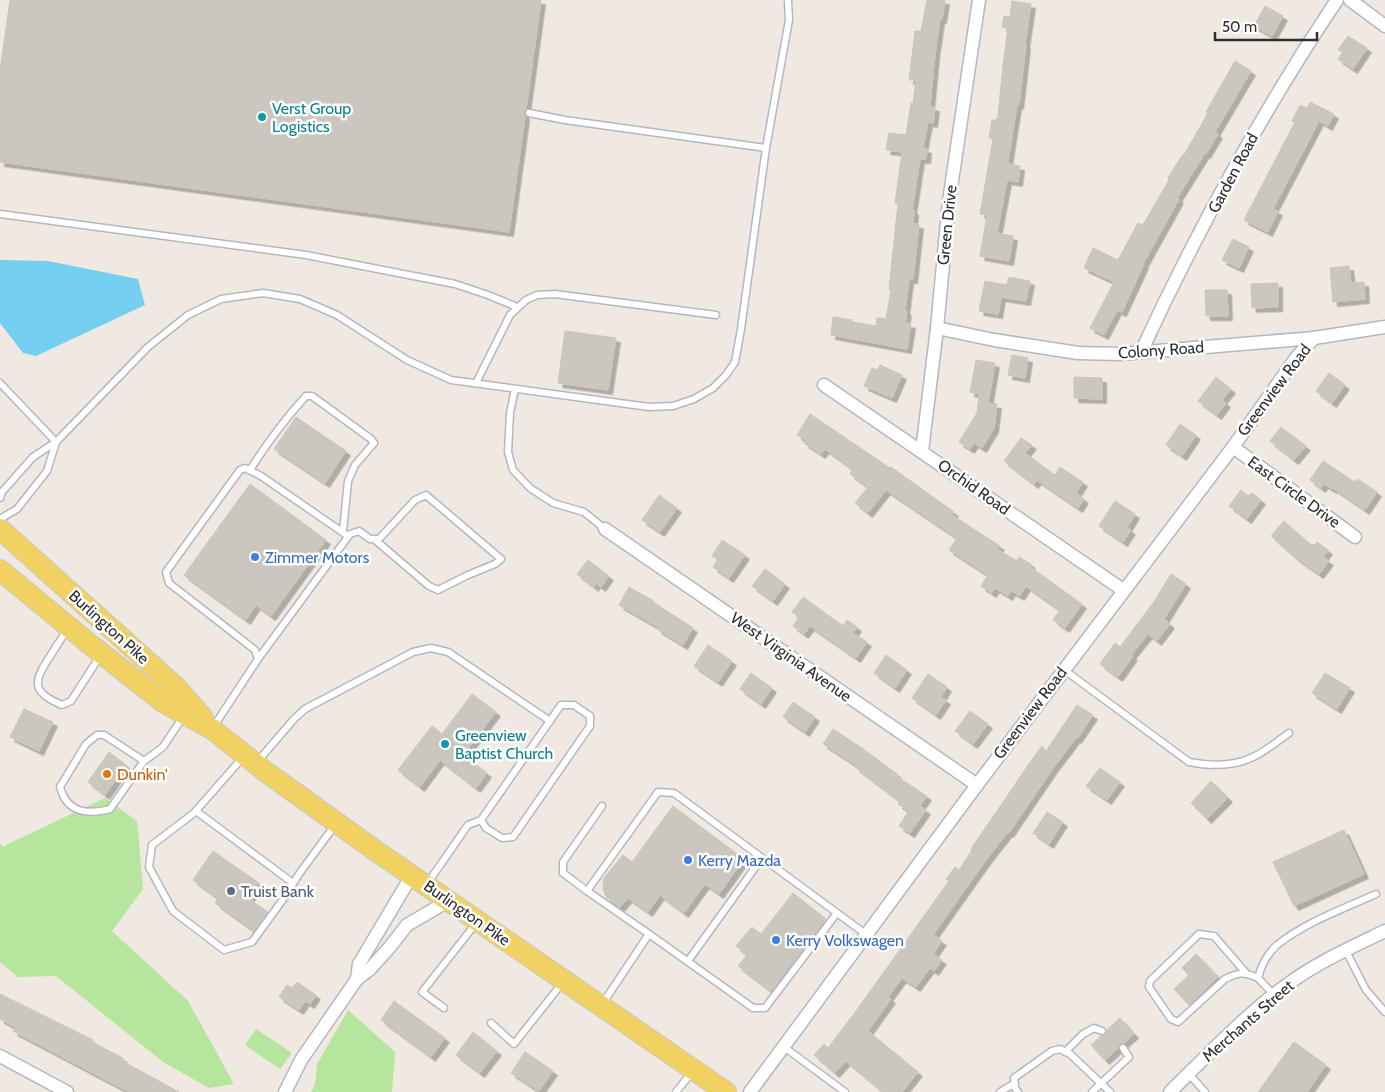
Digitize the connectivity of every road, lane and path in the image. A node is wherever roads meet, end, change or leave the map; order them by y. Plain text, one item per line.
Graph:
1 (788, 0) edge
2 (979, 0) edge
3 (1337, 0) edge
4 (1350, 0) edge
5 (1385, 26) edge
6 (529, 113) dead end
7 (766, 148) junction
8 (0, 214) edge
9 (517, 307) junction
10 (716, 315) dead end
11 (1385, 327) edge
12 (937, 328) junction
13 (1314, 338) junction
14 (1140, 352) junction
15 (0, 383) edge
16 (476, 384) junction
17 (824, 385) dead end
18 (514, 389) junction
19 (56, 442) junction
20 (1233, 447) junction
21 (922, 451) junction
22 (250, 470) junction
23 (0, 498) edge
24 (0, 518) edge
25 (0, 529) edge
26 (605, 529) joint
27 (346, 534) junction
28 (1355, 536) dead end
29 (374, 539) junction
30 (0, 570) edge
31 (1123, 590) junction
32 (69, 627) junction
33 (102, 654) junction
34 (258, 659) junction
35 (1063, 669) junction
36 (185, 714) junction
37 (550, 721) junction
38 (212, 730) junction
39 (1289, 733) dead end
40 (250, 760) junction
41 (144, 761) junction
42 (977, 785) junction
43 (602, 806) dead end
44 (196, 810) junction
45 (481, 820) junction
46 (337, 823) junction
47 (762, 858) junction
48 (419, 880) junction
49 (293, 884) junction
50 (587, 891) junction
51 (1376, 894) dead end
52 (448, 901) junction
53 (837, 913) junction
54 (477, 921) junction
55 (1385, 931) edge
56 (649, 934) junction
57 (867, 935) junction
58 (1346, 951) junction
59 (688, 961) junction
60 (1246, 973) junction
61 (1258, 978) junction
62 (357, 980) junction
63 (564, 981) junction
64 (1274, 995) junction
65 (600, 1006) junction
66 (444, 1008) dead end
67 (1384, 1009) edge
68 (491, 1023) dead end
69 (1102, 1031) dead end
70 (784, 1047) junction
71 (1123, 1048) dead end
72 (1065, 1052) junction
73 (0, 1056) edge
74 (694, 1070) junction
75 (1189, 1074) junction
76 (1014, 1083) junction
77 (1101, 1084) junction
78 (66, 1092) edge
79 (285, 1092) edge
80 (676, 1092) edge
81 (726, 1092) edge
82 (750, 1092) edge
83 (845, 1092) edge
84 (1000, 1092) edge
85 (1018, 1092) edge
86 (1092, 1092) edge
87 (1110, 1092) edge
88 (1170, 1092) edge
89 (1205, 1092) edge

1 - 7 lane
2 - 12 street, Green Drive
3 - 14 street, Garden Road
4 - 5 street
6 - 7 lane
7 - 18 lane
8 - 9 lane
9 - 10 lane
9 - 16 lane
11 - 13 street, Colony Road
12 - 14 street, Colony Road
12 - 21 street, Green Drive
13 - 14 street, Colony Road
13 - 20 street, Greenview Road
15 - 19 lane
16 - 18 lane
16 - 19 lane
17 - 21 street, Orchid Road
18 - 26 lane
19 - 23 lane
19 - 24 lane
20 - 28 street, East Circle Drive
20 - 31 street, Greenview Road
21 - 31 street, Orchid Road
22 - 27 lane
22 - 27 lane
22 - 34 lane
25 - 38 main road, Burlington Pike
26 - 42 street, West Virginia Avenue
27 - 29 lane
27 - 34 lane
29 - 29 lane
30 - 32 main road, Burlington Pike
31 - 35 street, Greenview Road
32 - 33 main road, Burlington Pike
32 - 33 lane
33 - 36 main road, Burlington Pike
34 - 38 lane
35 - 39 lane
35 - 42 street, Greenview Road
36 - 38 main road, Burlington Pike
36 - 41 lane
37 - 40 lane
37 - 45 lane
37 - 45 lane
38 - 40 main road, Burlington Pike
40 - 44 lane
40 - 46 main road, Burlington Pike
41 - 41 lane
42 - 57 street, Greenview Road
43 - 50 lane
44 - 49 lane
44 - 49 lane
45 - 48 lane
46 - 48 main road, Burlington Pike
46 - 49 lane
47 - 50 lane
47 - 53 lane
47 - 59 lane
48 - 52 main road, Burlington Pike
48 - 62 street
50 - 56 lane
51 - 61 lane
52 - 54 main road, Burlington Pike
52 - 62 street
53 - 57 lane
53 - 59 lane
54 - 63 main road, Burlington Pike
54 - 66 lane
55 - 58 street, Merchants Street
56 - 59 lane
56 - 65 lane
57 - 70 street, Greenview Road
58 - 64 street, Merchants Street
58 - 67 lane
60 - 60 lane
60 - 61 lane
61 - 64 lane
62 - 79 street
63 - 65 main road, Burlington Pike
63 - 68 lane
64 - 75 street, Merchants Street
65 - 74 main road, Burlington Pike
69 - 72 lane
70 - 82 street, Greenview Road
70 - 83 lane
71 - 77 lane
72 - 76 lane
72 - 77 lane
73 - 78 street
74 - 80 lane
74 - 81 main road, Burlington Pike
75 - 88 street, Merchants Street
75 - 89 lane
76 - 84 lane
76 - 85 lane
77 - 86 lane
77 - 87 lane

